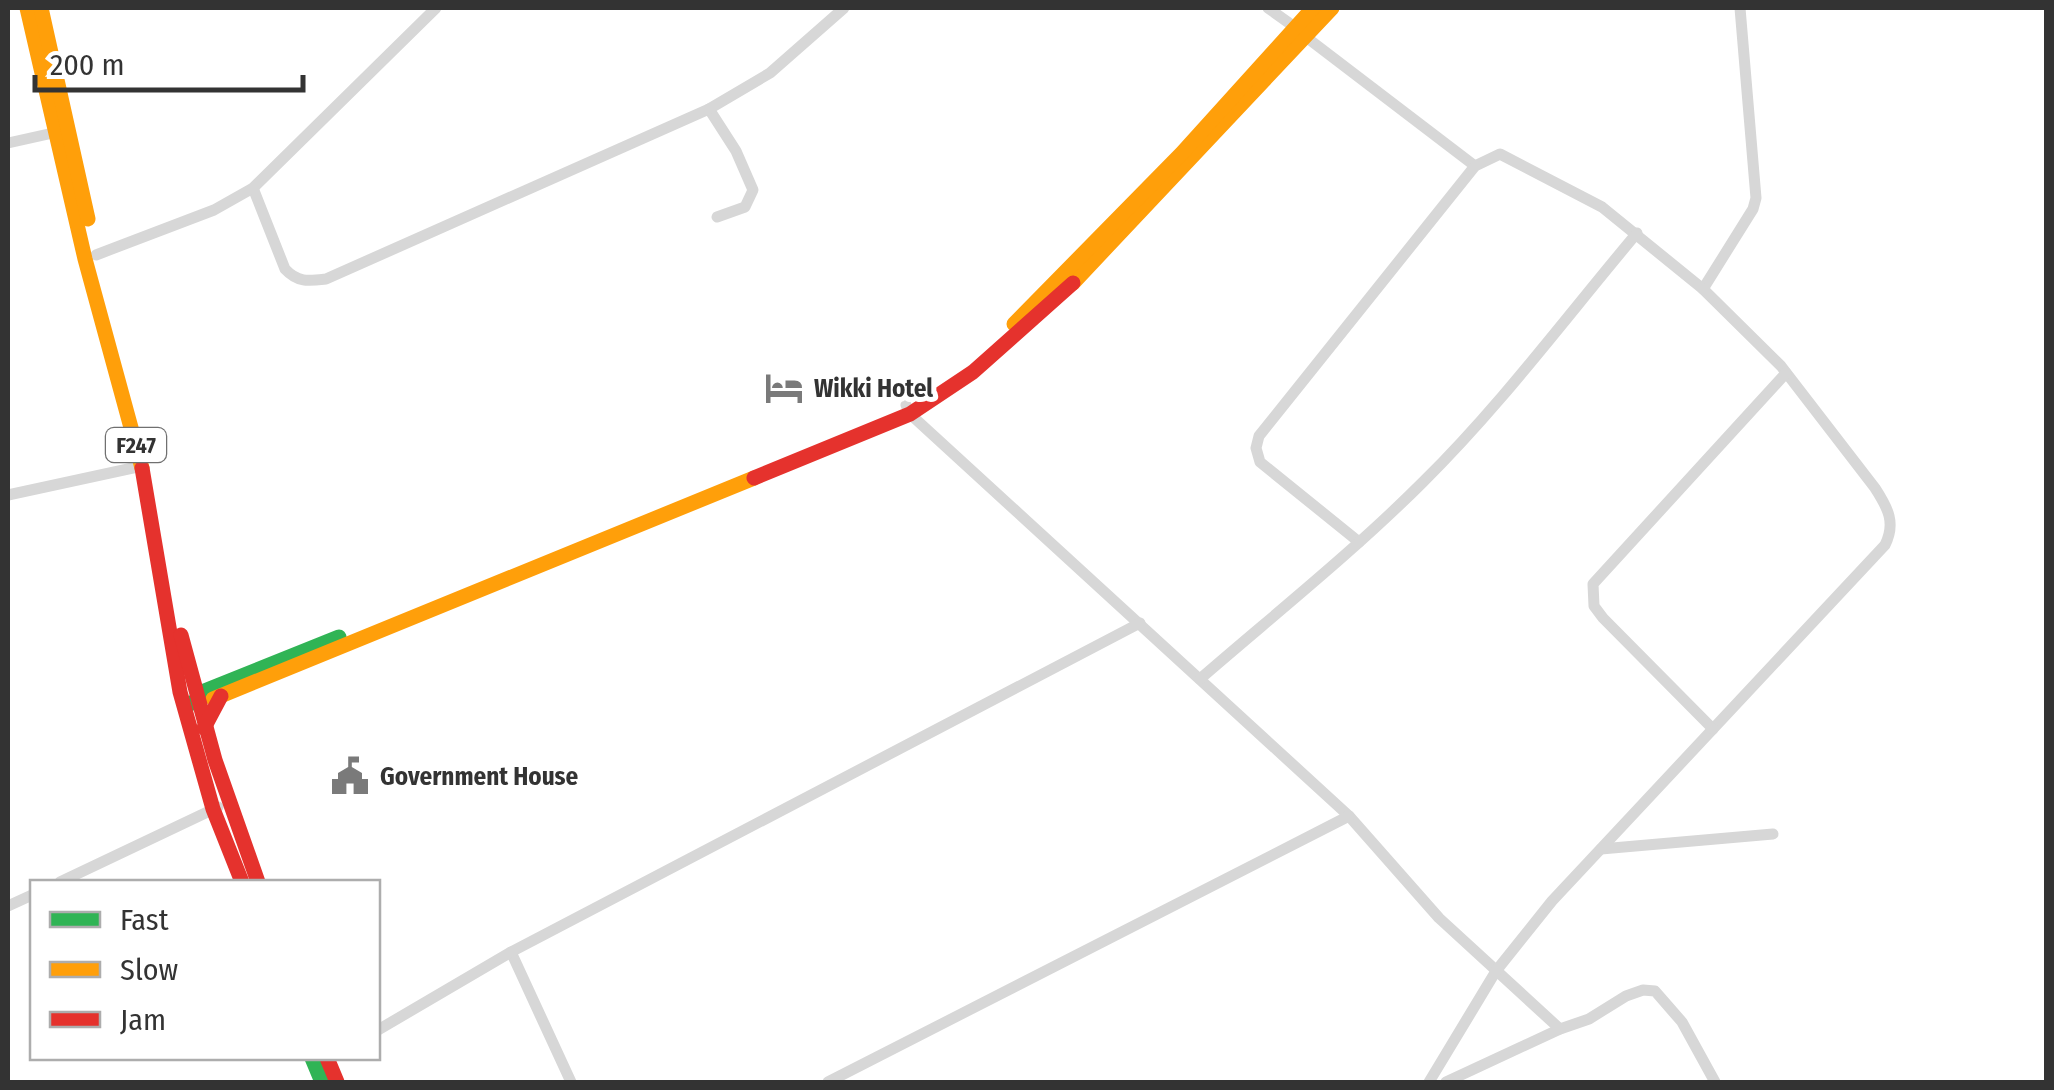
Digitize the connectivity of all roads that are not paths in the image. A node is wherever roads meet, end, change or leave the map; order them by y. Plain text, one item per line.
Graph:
1 (27, 8) edge
2 (41, 8) edge
3 (436, 8) edge
4 (844, 8) edge
5 (1268, 8) edge
6 (1313, 8) edge
7 (1332, 8) edge
8 (1740, 8) edge
9 (1301, 32) junction
10 (709, 110) junction
11 (62, 131) junction
12 (8, 142) edge
13 (1476, 166) junction
14 (254, 188) junction
15 (717, 217) dead end
16 (1637, 233) junction
17 (96, 254) junction
18 (1702, 289) junction
19 (1786, 373) junction
20 (908, 410) junction
21 (142, 466) junction
22 (8, 494) edge
23 (1359, 542) junction
24 (1140, 623) junction
25 (1200, 678) junction
26 (184, 682) junction
27 (219, 691) junction
28 (195, 699) junction
29 (187, 718) junction
30 (204, 729) junction
31 (1713, 729) junction
32 (220, 806) junction
33 (1349, 816) junction
34 (1773, 834) dead end
35 (1601, 848) junction
36 (64, 880) edge
37 (241, 880) edge
38 (257, 880) edge
39 (510, 952) junction
40 (1496, 971) junction
41 (380, 1029) edge
42 (1560, 1029) junction
43 (570, 1082) edge
44 (828, 1082) edge
45 (1429, 1082) edge
46 (1446, 1082) edge
47 (1715, 1082) edge

1 - 11 main road, F247
2 - 11 main road, F247
3 - 14 street
4 - 10 street
5 - 9 street
6 - 9 main road
7 - 9 main road
8 - 18 street
9 - 13 street
9 - 20 main road
10 - 14 street
10 - 15 street
11 - 12 street
11 - 17 main road, F247
11 - 21 main road, F247
13 - 16 street
13 - 23 street
14 - 17 street
16 - 18 street
16 - 23 street
17 - 26 main road, F247
18 - 19 street
19 - 31 street
19 - 31 street
20 - 24 street
20 - 27 main road
21 - 22 street
21 - 26 main road, F247
23 - 25 street
24 - 25 street
24 - 39 street
25 - 33 street
26 - 27 main road
26 - 28 main road, F247
26 - 29 main road, F247
27 - 28 main road
27 - 30 main road
28 - 29 main road
28 - 30 main road, F247
29 - 32 main road, F247
30 - 32 main road, F247
31 - 35 street
32 - 36 street
32 - 37 main road, F247
32 - 38 main road, F247
33 - 40 street
33 - 44 street
34 - 35 street
35 - 40 street
39 - 41 street
39 - 43 street
40 - 42 street
40 - 45 street
42 - 46 street
42 - 47 street

